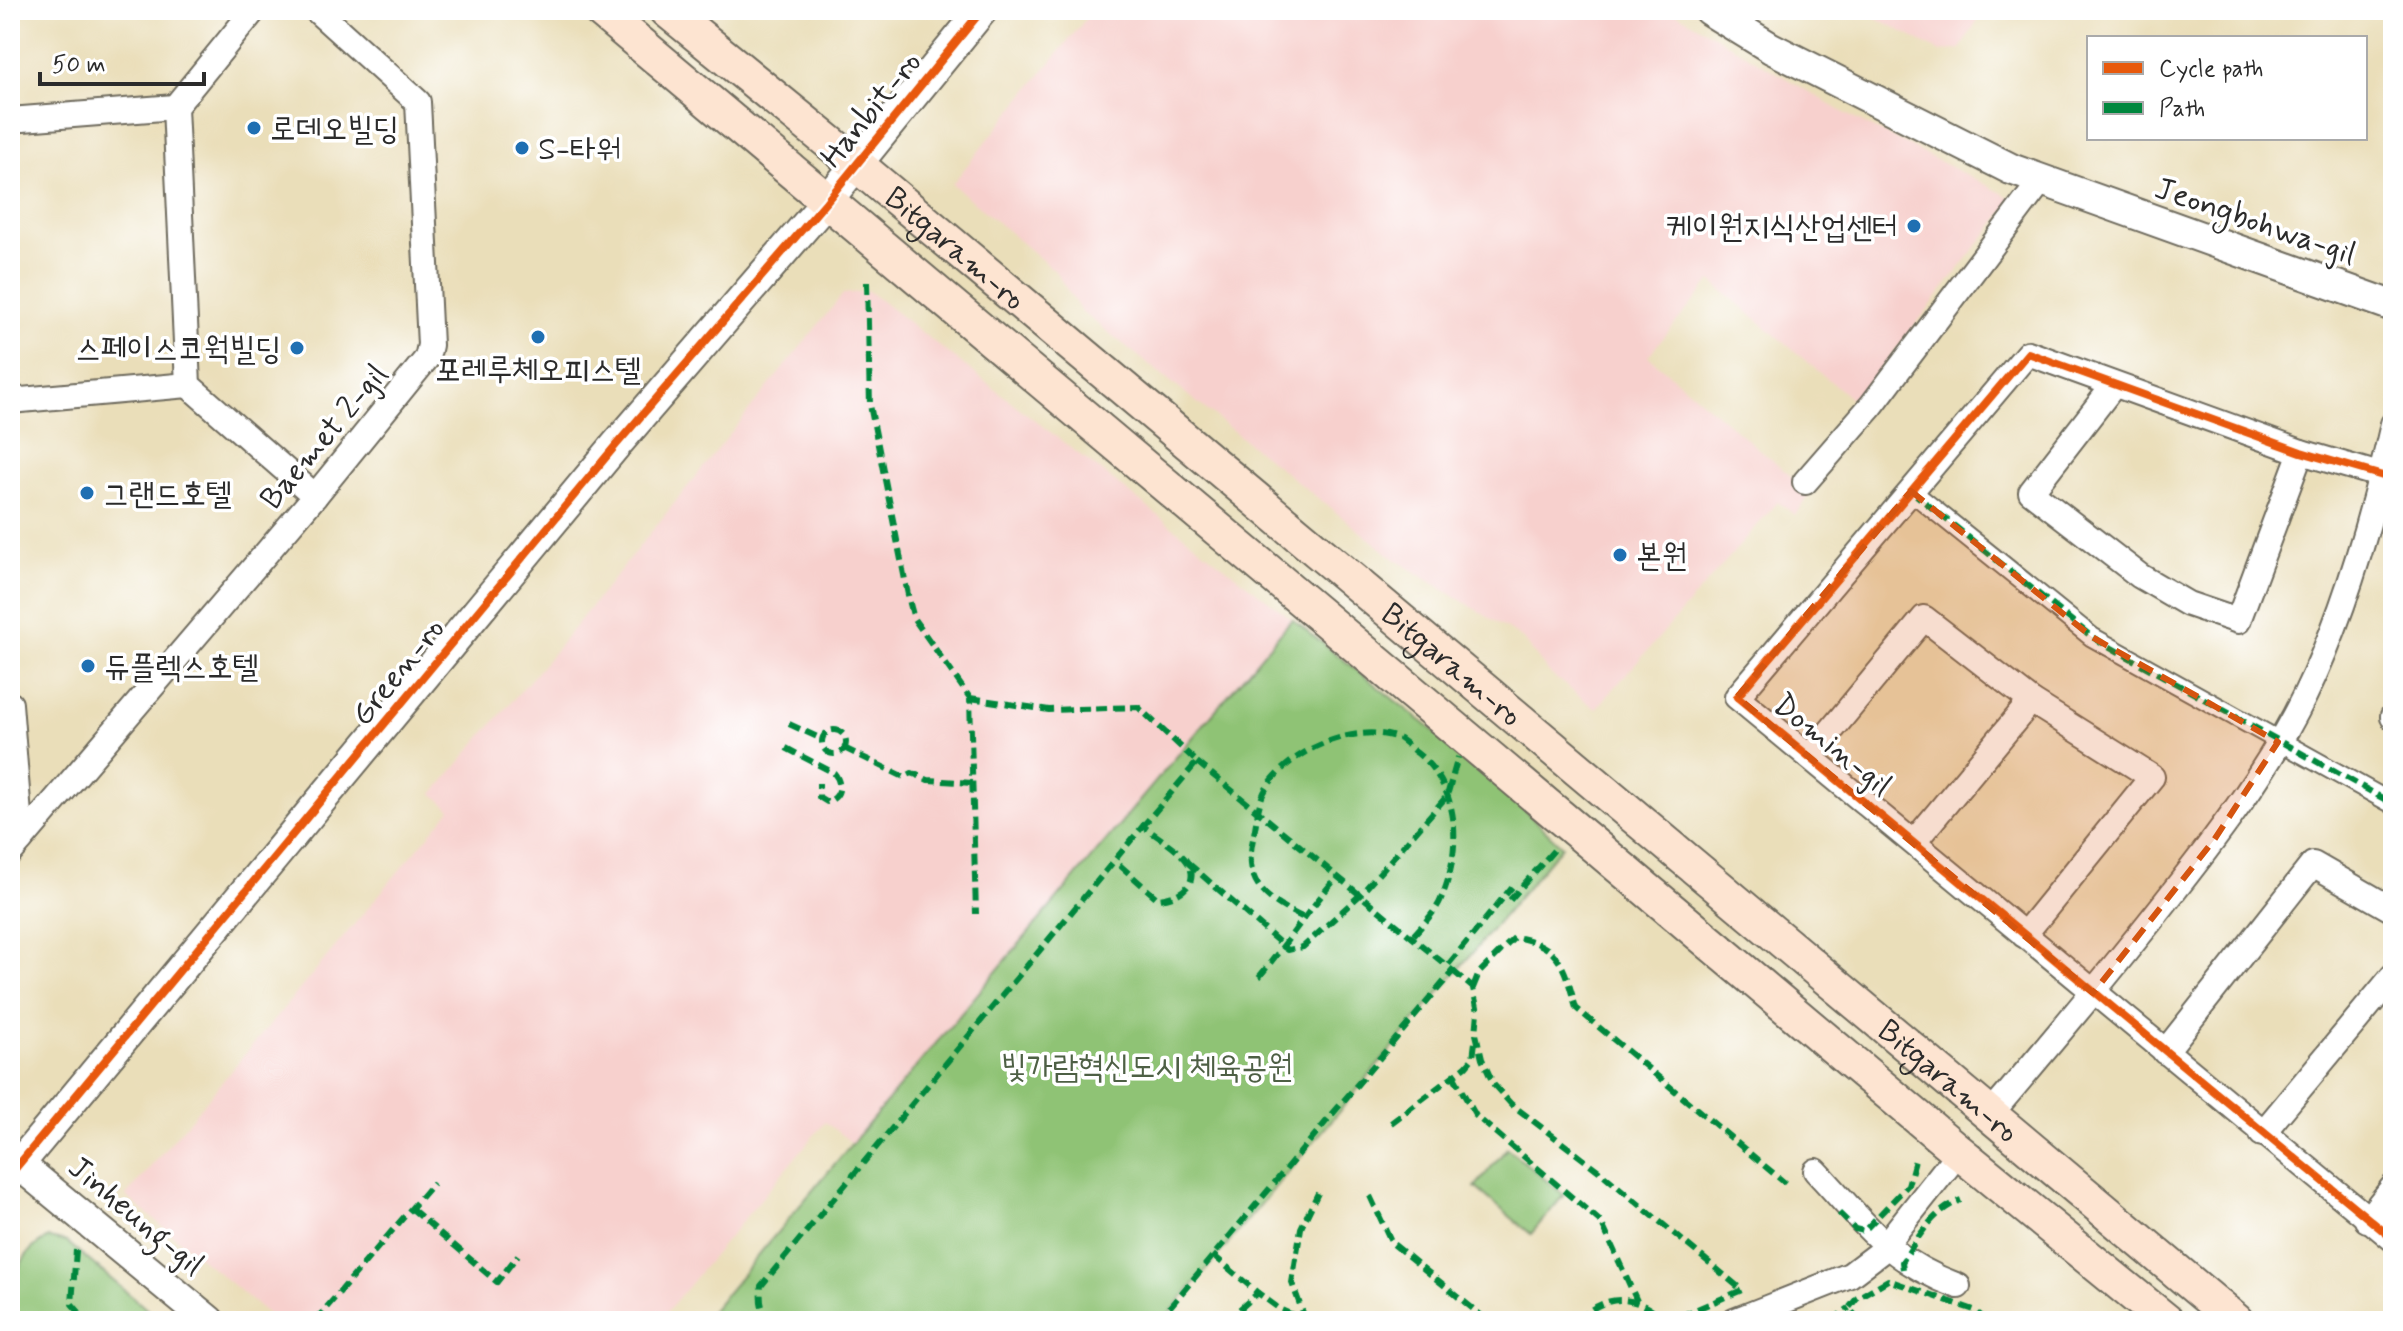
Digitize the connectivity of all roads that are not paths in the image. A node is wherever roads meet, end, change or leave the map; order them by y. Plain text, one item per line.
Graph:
1 (254, 10) edge
2 (316, 10) edge
3 (600, 10) edge
4 (667, 10) edge
5 (982, 10) edge
6 (1709, 10) edge
7 (175, 107) junction
8 (10, 120) edge
9 (856, 164) junction
10 (2041, 181) junction
11 (826, 202) junction
12 (2393, 306) edge
13 (188, 385) junction
14 (2114, 385) junction
15 (10, 401) edge
16 (2393, 424) edge
17 (2301, 452) junction
18 (2387, 478) edge
19 (1805, 482) dead end
20 (1911, 491) junction
21 (315, 496) junction
22 (2031, 701) junction
23 (10, 704) edge
24 (2278, 742) junction
25 (1810, 756) junction
26 (2393, 804) edge
27 (1914, 842) junction
28 (15, 847) edge
29 (2393, 910) edge
30 (2024, 935) junction
31 (2393, 976) edge
32 (2093, 993) junction
33 (2165, 1052) junction
34 (1989, 1116) junction
35 (2262, 1134) junction
36 (1959, 1152) junction
37 (13, 1165) edge
38 (1816, 1171) dead end
39 (2393, 1187) edge
40 (2367, 1220) junction
41 (2393, 1239) edge
42 (1884, 1246) junction
43 (1958, 1286) dead end
44 (209, 1321) edge
45 (1734, 1321) edge
46 (2166, 1321) edge
47 (2236, 1321) edge

1 - 7 street
2 - 21 street, Baemet 2-gil
3 - 11 main road, Bitgaram-ro
4 - 9 main road, Bitgaram-ro
5 - 9 street, Hanbit-ro
6 - 10 street, Jeongbohwa-gil
7 - 8 street
7 - 13 street
9 - 11 street, Hanbit-ro
9 - 34 main road, Bitgaram-ro
10 - 12 street, Jeongbohwa-gil
10 - 19 street
11 - 36 main road, Bitgaram-ro
11 - 37 street, Green-ro
13 - 15 street
13 - 21 street
14 - 17 street, Domin-gil
14 - 17 street
14 - 20 street, Domin-gil
16 - 18 street
17 - 18 street, Domin-gil
18 - 24 street
20 - 24 street
20 - 25 street, Domin-gil
21 - 28 street, Baemet 2-gil
22 - 25 street, Domin-gil
22 - 27 street
22 - 30 street, Domin-gil
23 - 28 street
24 - 26 street
24 - 32 street
25 - 27 street, Domin-gil
27 - 30 street, Domin-gil
29 - 33 street
30 - 32 street, Domin-gil
31 - 35 street
32 - 33 street, Domin-gil
32 - 34 street
33 - 35 street, Domin-gil
34 - 47 main road, Bitgaram-ro
35 - 40 street, Domin-gil
36 - 42 street
36 - 46 main road, Bitgaram-ro
37 - 44 street, Jinheung-gil
38 - 42 street
39 - 40 street
40 - 41 street, Domin-gil
42 - 43 street
42 - 45 street

